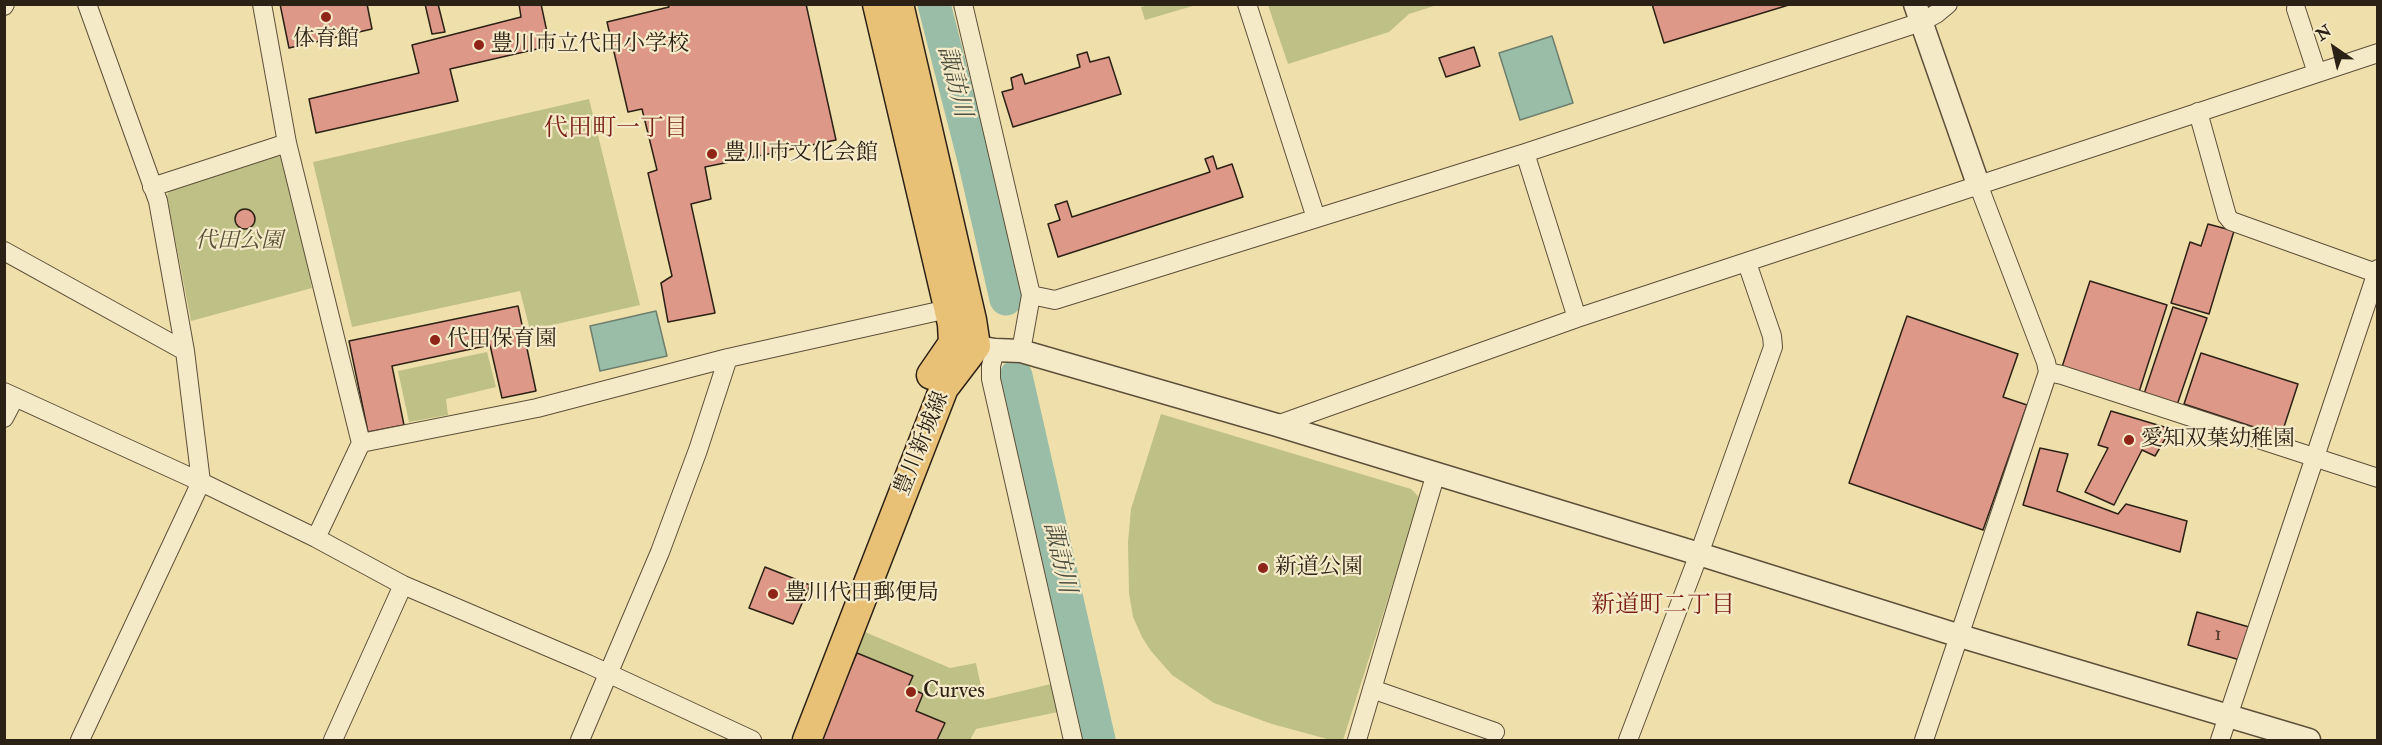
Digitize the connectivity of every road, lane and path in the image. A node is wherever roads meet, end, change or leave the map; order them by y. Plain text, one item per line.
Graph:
1 (87, 4) edge
2 (262, 4) edge
3 (878, 4) edge
4 (899, 4) edge
5 (963, 4) edge
6 (1247, 4) edge
7 (1948, 4) edge
8 (2296, 9) dead end
9 (1918, 13) edge
10 (2378, 52) edge
11 (2317, 73) junction
12 (2198, 112) junction
13 (287, 143) junction
14 (1525, 153) junction
15 (1978, 184) junction
16 (152, 187) junction
17 (1316, 218) junction
18 (4, 251) edge
19 (1747, 263) junction
20 (2377, 271) edge
21 (1031, 295) junction
22 (948, 309) junction
23 (1577, 318) junction
24 (975, 347) junction
25 (185, 351) junction
26 (1021, 351) junction
27 (728, 358) junction
28 (2048, 372) junction
29 (10, 394) edge
30 (4, 418) edge
31 (1277, 425) junction
32 (361, 443) junction
33 (2315, 458) junction
34 (1436, 473) junction
35 (2378, 478) edge
36 (201, 482) junction
37 (316, 538) junction
38 (1699, 554) junction
39 (403, 585) junction
40 (1960, 636) junction
41 (610, 675) junction
42 (1372, 689) junction
43 (2230, 716) junction
44 (1495, 732) dead end
45 (80, 741) edge
46 (333, 741) edge
47 (580, 741) edge
48 (752, 741) edge
49 (789, 741) edge
50 (807, 741) edge
51 (1073, 741) edge
52 (1357, 741) edge
53 (1628, 741) edge
54 (1924, 741) edge
55 (2220, 741) edge
56 (2309, 741) edge

1 - 16 street
2 - 13 street
3 - 22 main road
4 - 24 main road
5 - 21 street
6 - 17 street
7 - 9 street
8 - 11 street
9 - 14 street
9 - 15 street
10 - 11 street
11 - 12 street
12 - 15 street
12 - 20 street
13 - 16 street
13 - 32 street
14 - 17 street
14 - 23 street
15 - 19 street
15 - 28 street
16 - 25 street
17 - 21 street
18 - 25 street
19 - 23 street
19 - 38 street
20 - 33 street
21 - 26 street
22 - 24 main road
22 - 27 street
23 - 31 street
24 - 26 street
24 - 49 main road, 豊川新城線
24 - 50 main road, 豊川新城線
24 - 51 street
25 - 36 street
26 - 31 street
27 - 32 street
27 - 41 street
28 - 33 street
28 - 40 street
29 - 30 street
29 - 36 street
31 - 34 street
32 - 37 street
33 - 35 street
33 - 43 street
34 - 38 street
34 - 42 street
36 - 37 street
36 - 45 street
37 - 39 street
38 - 40 street
38 - 53 street
39 - 41 street
39 - 46 street
40 - 43 street
40 - 54 street
41 - 47 street
41 - 48 street
42 - 44 street
42 - 52 street
43 - 55 street
43 - 56 street

